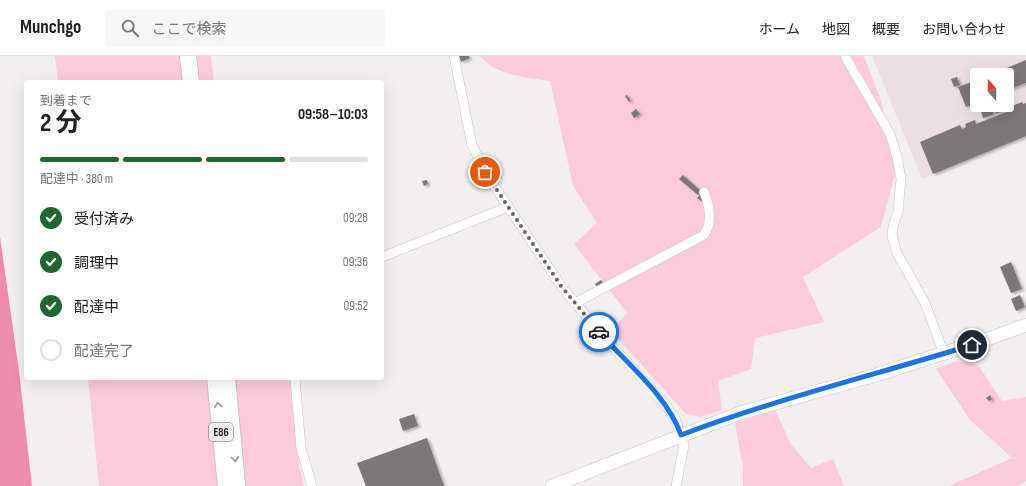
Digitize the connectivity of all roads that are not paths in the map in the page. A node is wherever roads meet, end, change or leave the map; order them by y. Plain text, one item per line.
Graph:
1 (177, 56) edge
2 (188, 56) edge
3 (454, 56) edge
4 (845, 56) edge
5 (180, 80) edge
6 (191, 80) edge
7 (704, 192) dead end
8 (508, 207) junction
9 (384, 256) edge
10 (575, 303) junction
11 (1026, 326) edge
12 (944, 354) junction
13 (215, 380) edge
14 (227, 380) edge
15 (295, 380) edge
16 (681, 435) junction
17 (226, 486) edge
18 (237, 486) edge
19 (312, 486) edge
20 (552, 486) edge
21 (676, 486) edge

1 - 5 highway
2 - 6 highway
3 - 8 street
4 - 12 street
7 - 10 street
8 - 9 street
8 - 10 street
10 - 16 street
11 - 12 street
12 - 16 street
17 -> 13 highway, E86
14 -> 18 highway, E86
15 - 19 street
16 - 20 street
16 - 21 street

